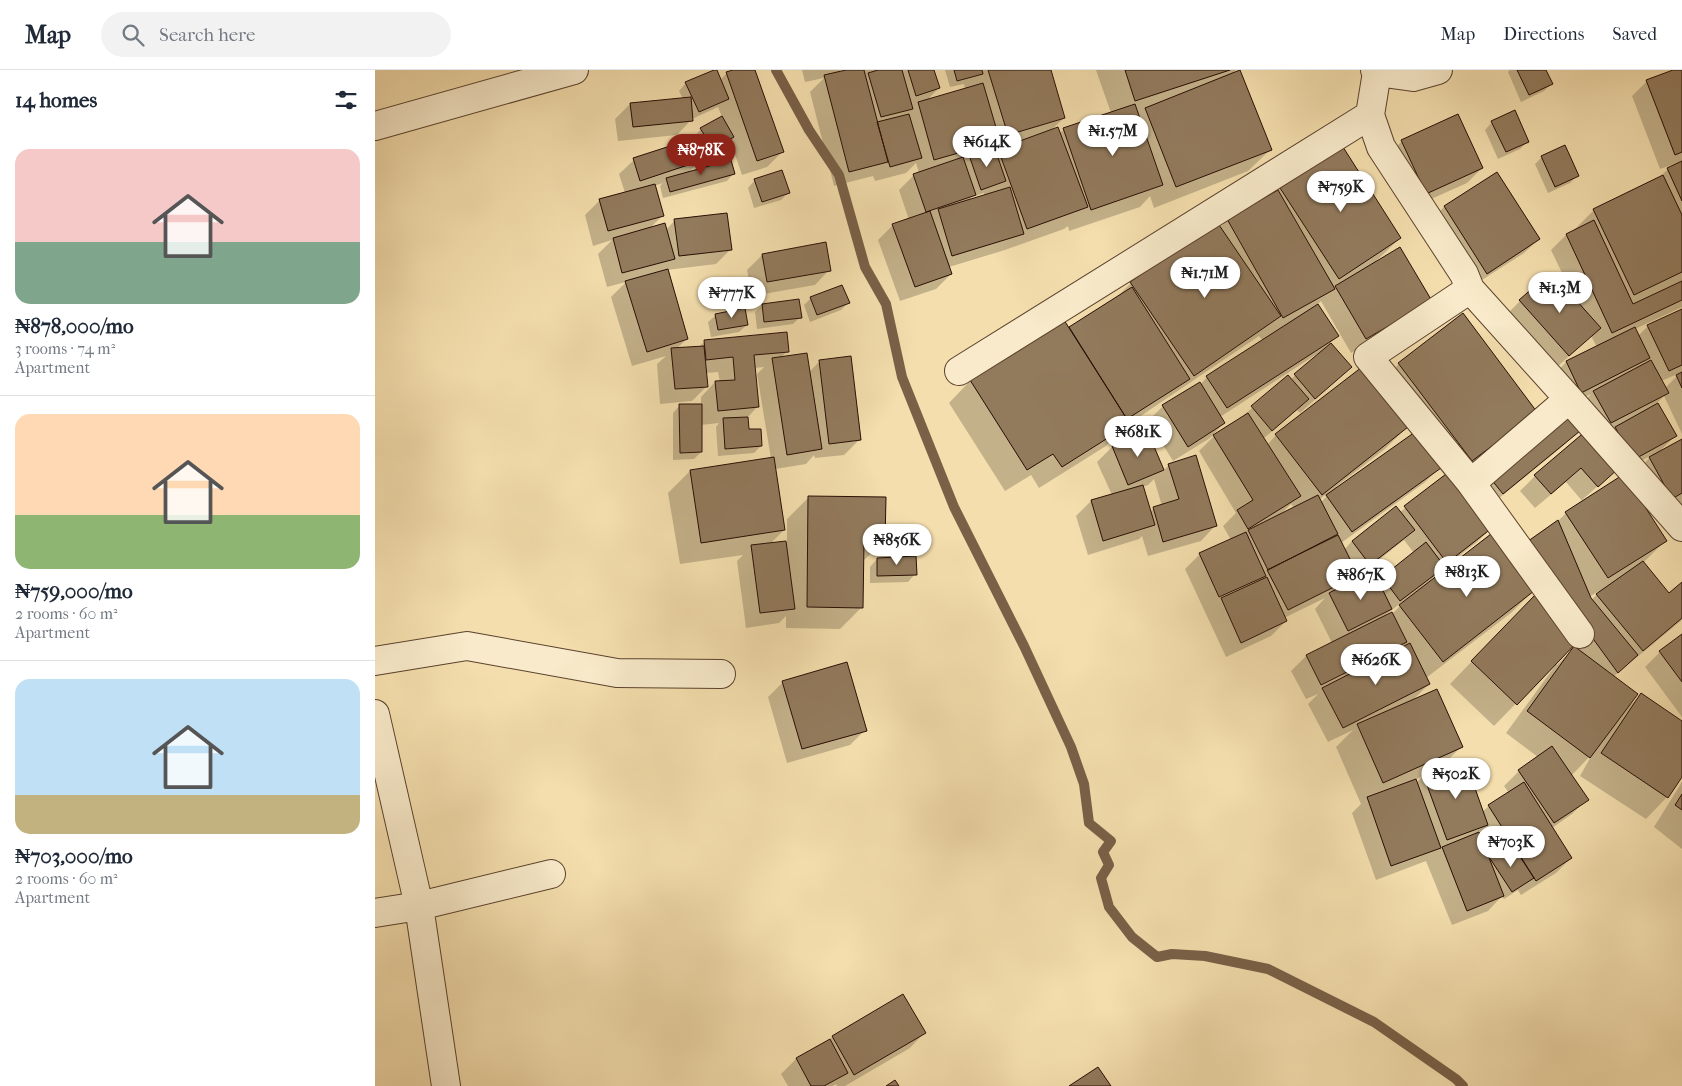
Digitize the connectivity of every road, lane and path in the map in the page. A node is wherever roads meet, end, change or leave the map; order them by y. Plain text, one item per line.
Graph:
1 (574, 70) edge
2 (1438, 70) edge
3 (1376, 71) edge
4 (1370, 115) junction
5 (375, 126) edge
6 (1470, 289) junction
7 (959, 371) dead end
8 (1569, 399) junction
9 (1471, 483) junction
10 (1682, 528) edge
11 (1580, 634) dead end
12 (375, 661) edge
13 (721, 674) dead end
14 (375, 714) edge
15 (551, 874) dead end
16 (419, 906) junction
17 (375, 912) edge
18 (446, 1086) edge

1 - 5 street
2 - 3 street
3 - 4 street
4 - 6 street
4 - 7 street
6 - 8 street
6 - 9 street
8 - 9 street
8 - 10 street
9 - 11 street
12 - 13 street
14 - 16 street
15 - 16 street
16 - 17 street
16 - 18 street

